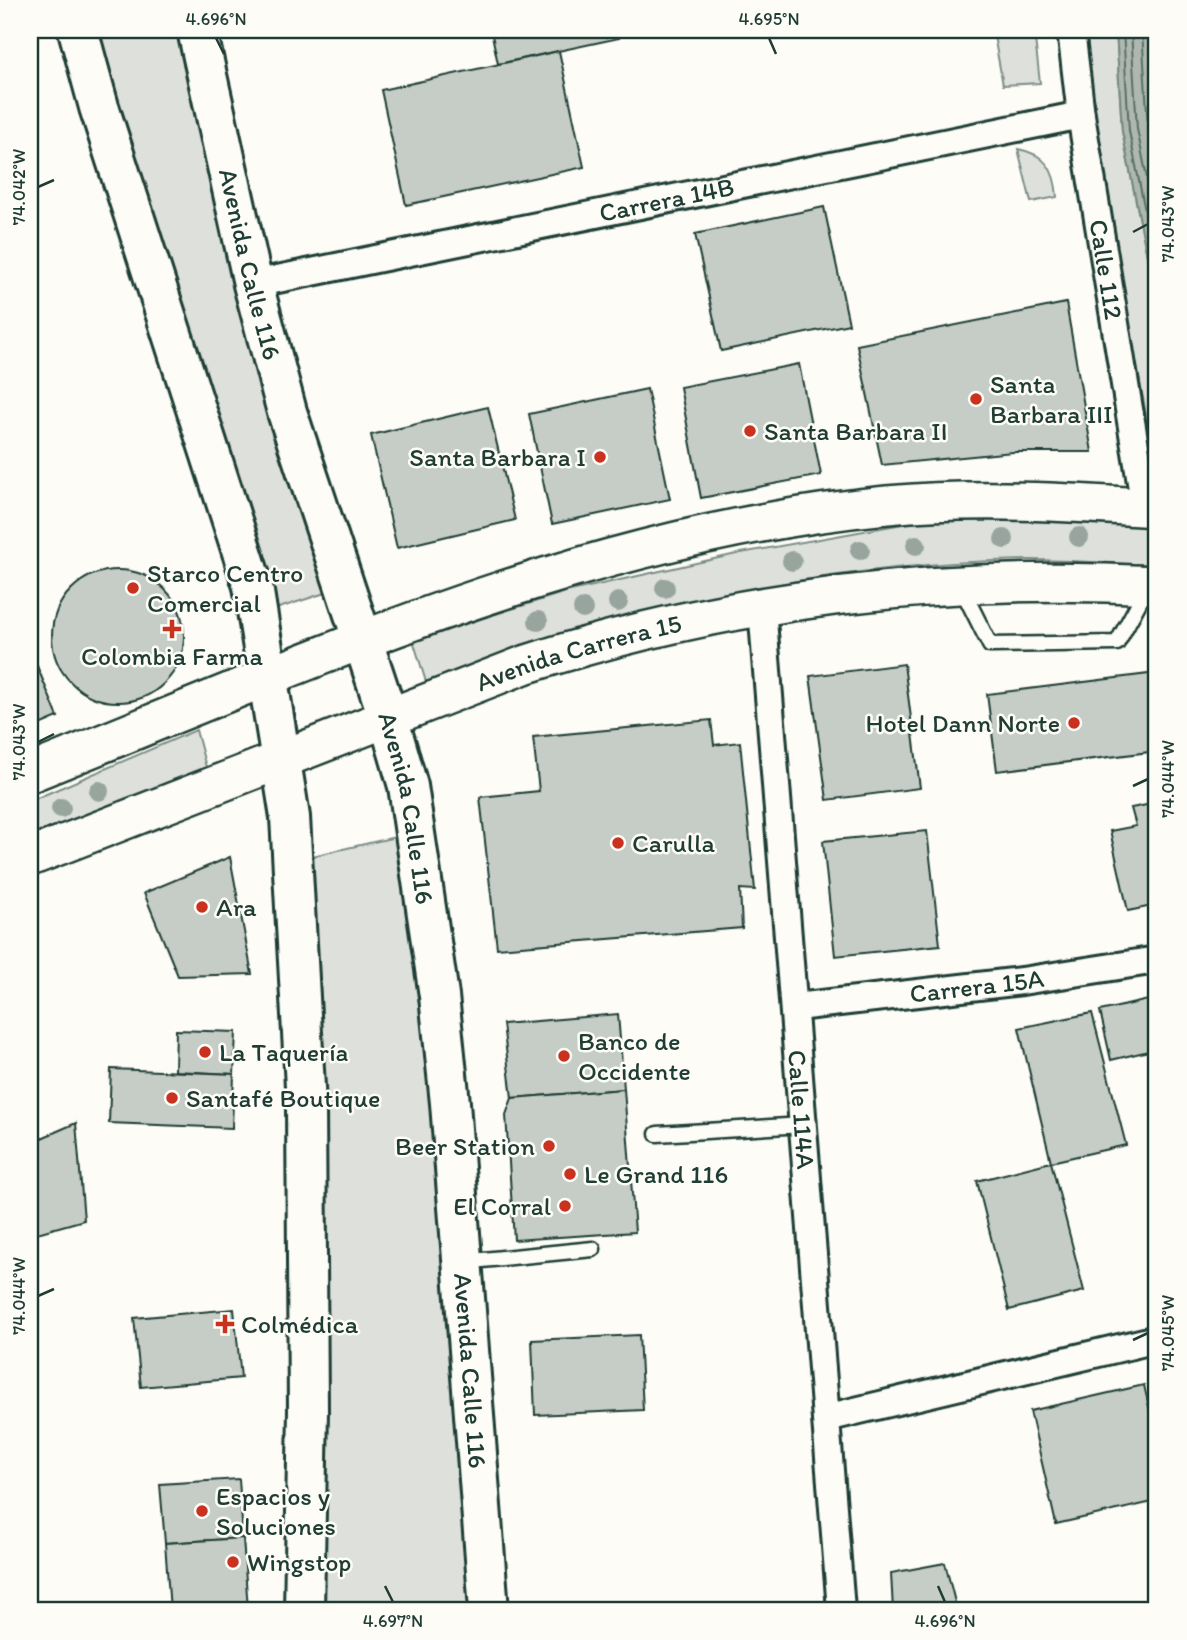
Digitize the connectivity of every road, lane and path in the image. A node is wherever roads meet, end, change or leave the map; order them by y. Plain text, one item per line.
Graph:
1 (78, 30) edge
2 (197, 30) edge
3 (1071, 30) edge
4 (1081, 116) junction
5 (253, 284) junction
6 (1151, 508) edge
7 (1153, 585) edge
8 (960, 586) junction
9 (762, 607) junction
10 (362, 641) junction
11 (269, 678) junction
12 (388, 717) junction
13 (282, 761) junction
14 (30, 774) edge
15 (30, 858) edge
16 (1157, 960) edge
17 (796, 1007) junction
18 (803, 1125) junction
19 (657, 1134) dead end
20 (593, 1249) dead end
21 (462, 1262) junction
22 (1157, 1339) edge
23 (826, 1418) junction
24 (304, 1610) edge
25 (489, 1610) edge
26 (841, 1610) edge

1 - 11 main road
2 - 5 main road, Avenida Calle 116
3 - 4 street, Calle 112
4 - 5 street, Carrera 14B
4 - 6 street, Calle 112
5 - 10 main road, Avenida Calle 116
6 - 10 main road
7 - 8 main road, Avenida Carrera 15
7 - 8 lane
8 - 9 main road, Avenida Carrera 15
9 - 12 main road, Avenida Carrera 15
9 - 17 street, Calle 114A
10 - 11 main road
10 - 12 main road, Avenida Calle 116
11 - 13 main road
11 - 14 main road
12 - 13 main road, Avenida Carrera 15
12 - 21 main road, Avenida Calle 116
13 - 15 main road, Avenida Carrera 15
13 - 24 main road
16 - 17 street, Carrera 15A
17 - 18 street, Calle 114A
18 - 19 lane
18 - 23 street, Calle 114A
20 - 21 lane
21 - 25 main road, Avenida Calle 116
22 - 23 street
23 - 26 street, Calle 114A

